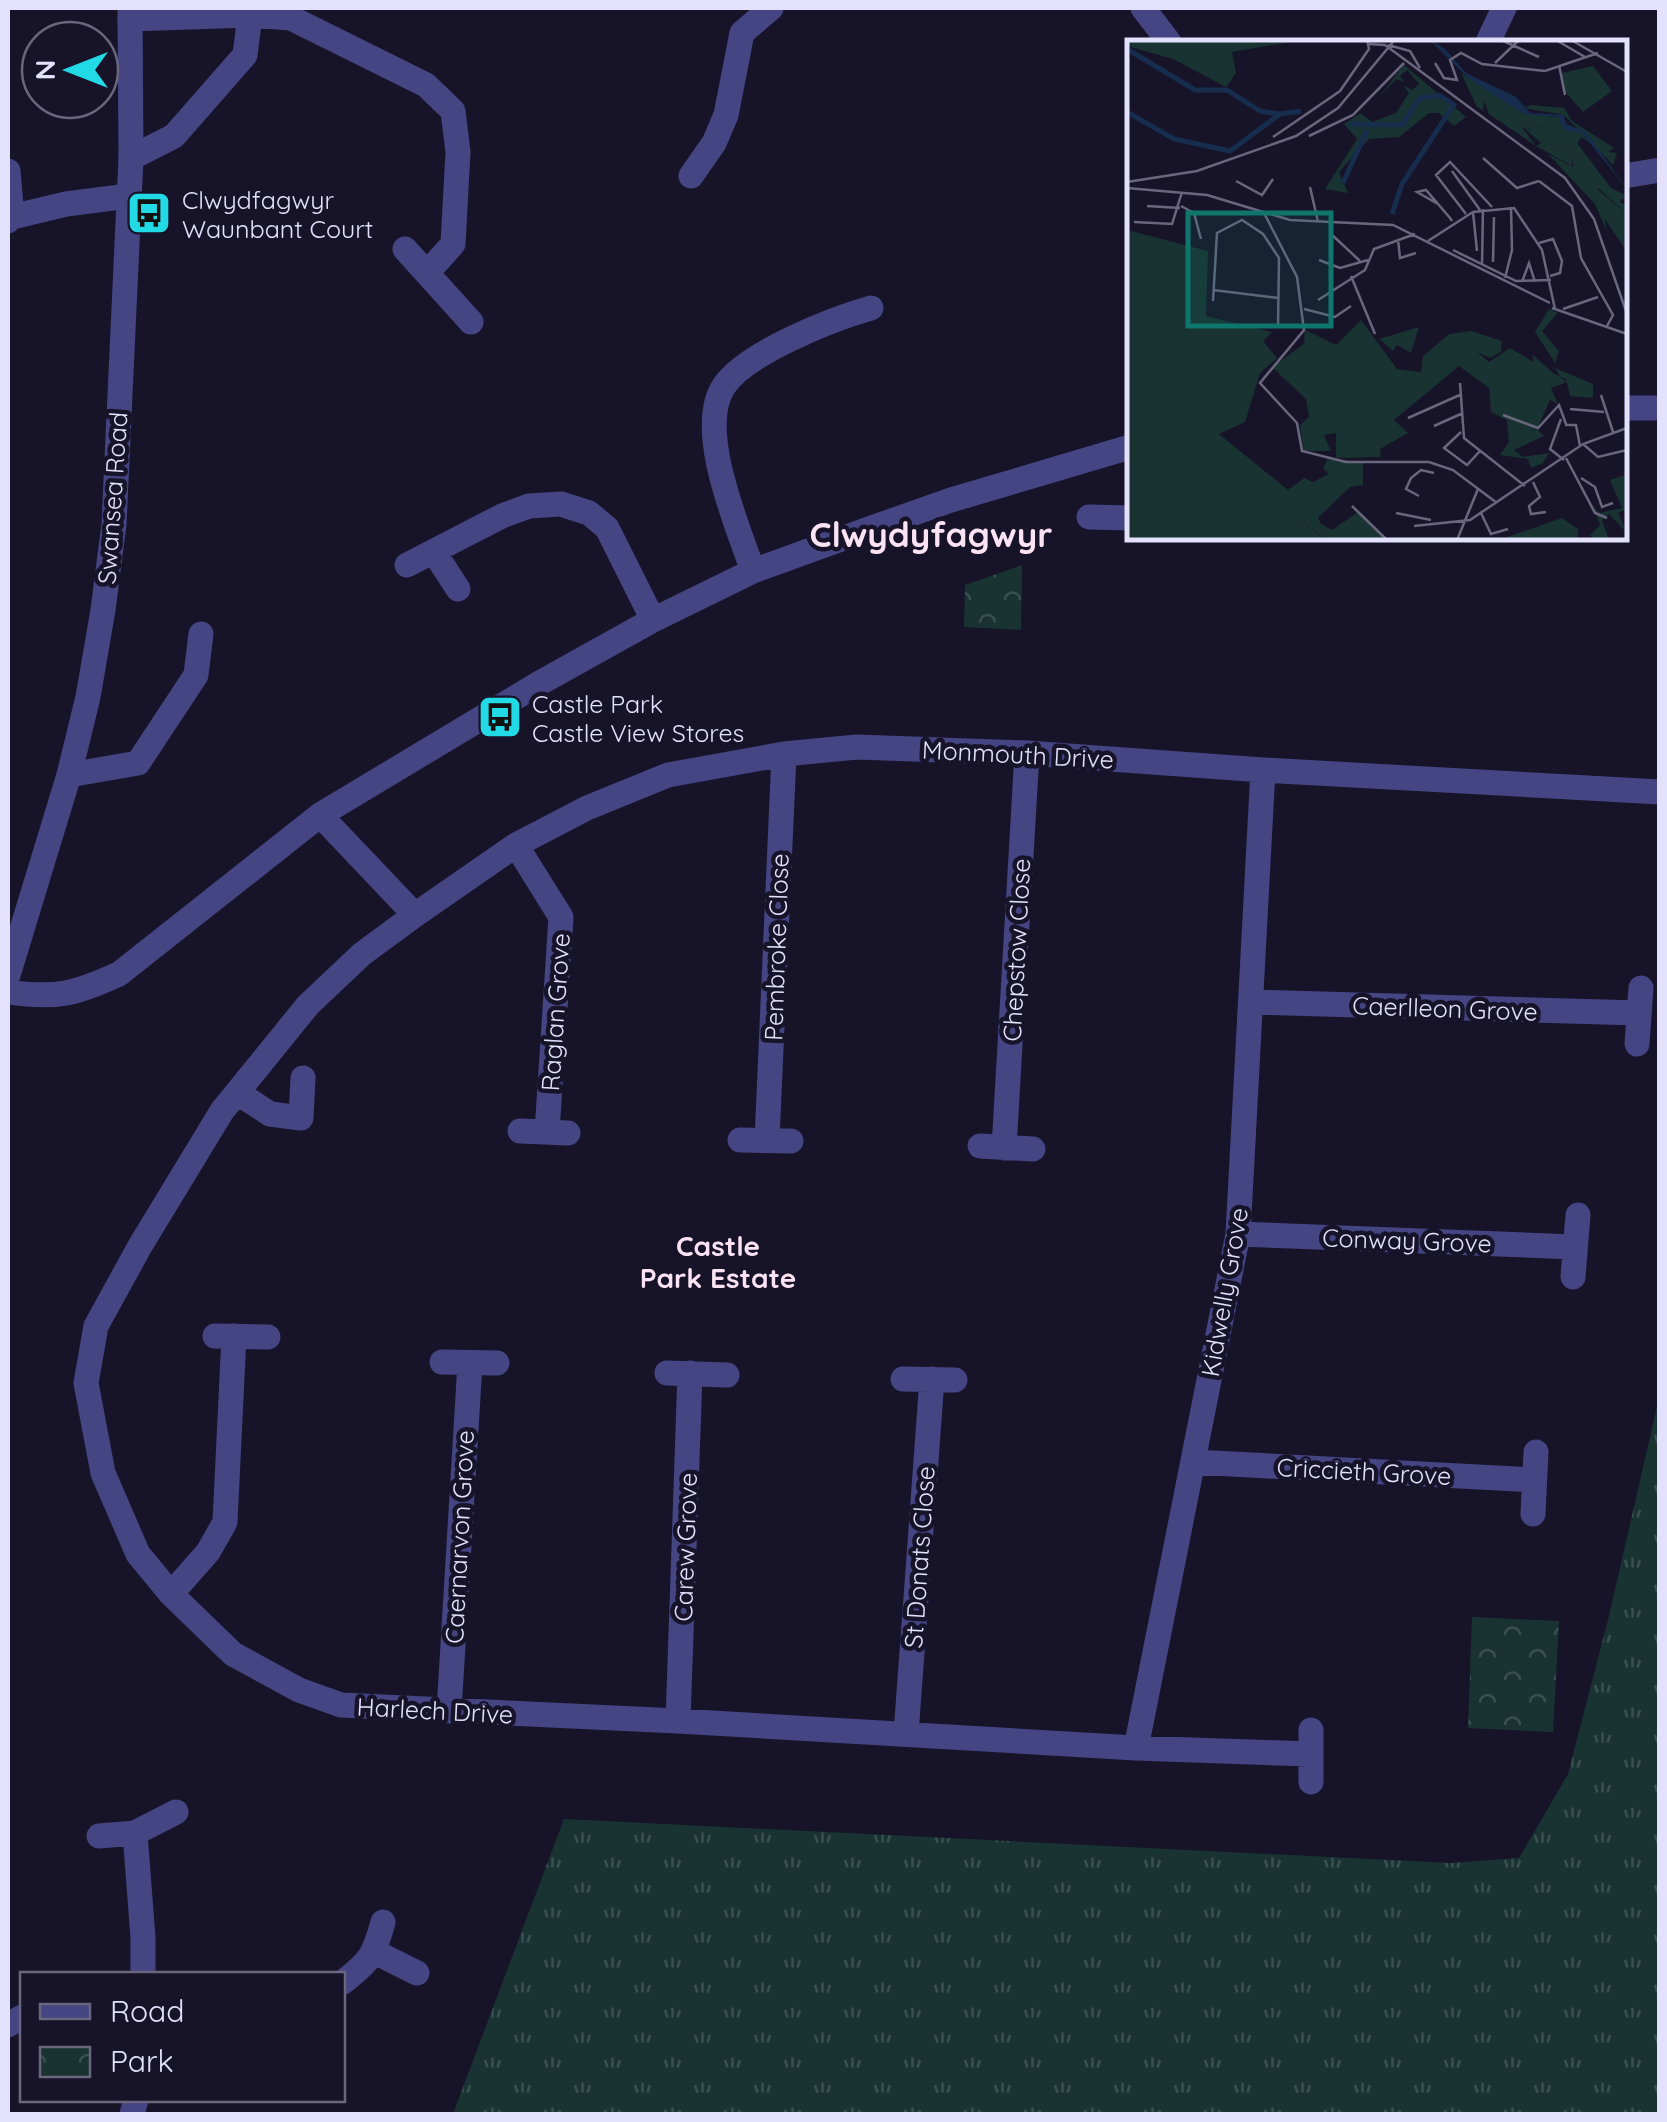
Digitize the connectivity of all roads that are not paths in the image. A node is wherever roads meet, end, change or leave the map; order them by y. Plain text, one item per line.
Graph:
1 (771, 8) edge
2 (1143, 8) edge
3 (1504, 8) edge
4 (130, 13) edge
5 (295, 13) edge
6 (250, 14) junction
7 (1167, 40) edge
8 (1489, 40) edge
9 (131, 158) junction
10 (8, 170) edge
11 (1660, 170) edge
12 (691, 176) dead end
13 (1627, 176) edge
14 (128, 196) junction
15 (10, 219) edge
16 (405, 249) dead end
17 (427, 274) junction
18 (871, 308) dead end
19 (471, 322) dead end
20 (1627, 408) edge
21 (1660, 408) edge
22 (1127, 448) edge
23 (1089, 516) dead end
24 (1127, 518) edge
25 (434, 552) junction
26 (407, 566) dead end
27 (754, 571) junction
28 (458, 589) dead end
29 (652, 620) junction
30 (201, 634) dead end
31 (1027, 753) junction
32 (784, 754) junction
33 (1263, 770) junction
34 (69, 775) junction
35 (1660, 792) edge
36 (320, 815) junction
37 (516, 846) junction
38 (415, 915) junction
39 (8, 975) edge
40 (8, 992) edge
41 (1252, 1002) junction
42 (1637, 1044) dead end
43 (303, 1078) dead end
44 (238, 1093) junction
45 (520, 1131) dead end
46 (740, 1140) dead end
47 (1033, 1149) dead end
48 (1578, 1215) dead end
49 (1238, 1234) junction
50 (1575, 1247) junction
51 (1572, 1277) dead end
52 (268, 1337) dead end
53 (442, 1362) dead end
54 (470, 1363) junction
55 (497, 1363) dead end
56 (728, 1374) dead end
57 (904, 1379) dead end
58 (1536, 1452) dead end
59 (1194, 1462) junction
60 (1534, 1480) junction
61 (1532, 1514) dead end
62 (171, 1594) junction
63 (449, 1711) junction
64 (678, 1721) junction
65 (906, 1734) junction
66 (1136, 1748) junction
67 (1311, 1782) dead end
68 (176, 1812) dead end
69 (136, 1833) junction
70 (99, 1836) dead end
71 (383, 1922) dead end
72 (375, 1952) junction
73 (142, 1972) edge
74 (417, 1972) dead end
75 (345, 1981) edge

1 - 12 street
2 - 7 street
3 - 8 street
4 - 6 street
4 - 9 street, Swansea Road
5 - 6 street
5 - 17 street
6 - 9 street
9 - 14 street, Swansea Road
10 - 15 street
11 - 13 street
14 - 15 street
14 - 34 street, Swansea Road
16 - 17 street
17 - 19 street
18 - 27 street
20 - 21 street
22 - 27 street
23 - 24 street
25 - 26 street
25 - 28 street
25 - 29 street
27 - 29 street
29 - 36 street
30 - 34 street
31 - 32 street, Monmouth Drive
31 - 33 street, Monmouth Drive
31 - 47 street, Chepstow Close
32 - 37 street, Monmouth Drive
32 - 46 street, Pembroke Close
33 - 35 street, Monmouth Drive
33 - 41 street, Kidwelly Grove
34 - 39 street, Swansea Road
36 - 38 street
36 - 40 street
37 - 38 street, Monmouth Drive
37 - 45 street, Raglan Grove
38 - 44 street, Harlech Drive
41 - 42 street, Caerlleon Grove
41 - 49 street, Kidwelly Grove
43 - 44 street
44 - 62 street, Harlech Drive
48 - 50 street
49 - 50 street, Conway Grove
49 - 59 street, Kidwelly Grove
50 - 51 street
52 - 62 street
53 - 54 street
54 - 55 street
54 - 63 street, Caernarvon Grove
56 - 64 street, Carew Grove
57 - 65 street, St Donats Close
58 - 60 street
59 - 60 street, Criccieth Grove
59 - 66 street, Kidwelly Grove
60 - 61 street
62 - 63 street, Harlech Drive
63 - 64 street, Harlech Drive
64 - 65 street, Harlech Drive
65 - 66 street, Harlech Drive
66 - 67 street, Harlech Drive
68 - 69 street
69 - 70 street
69 - 73 street
71 - 72 street
72 - 74 street
72 - 75 street

